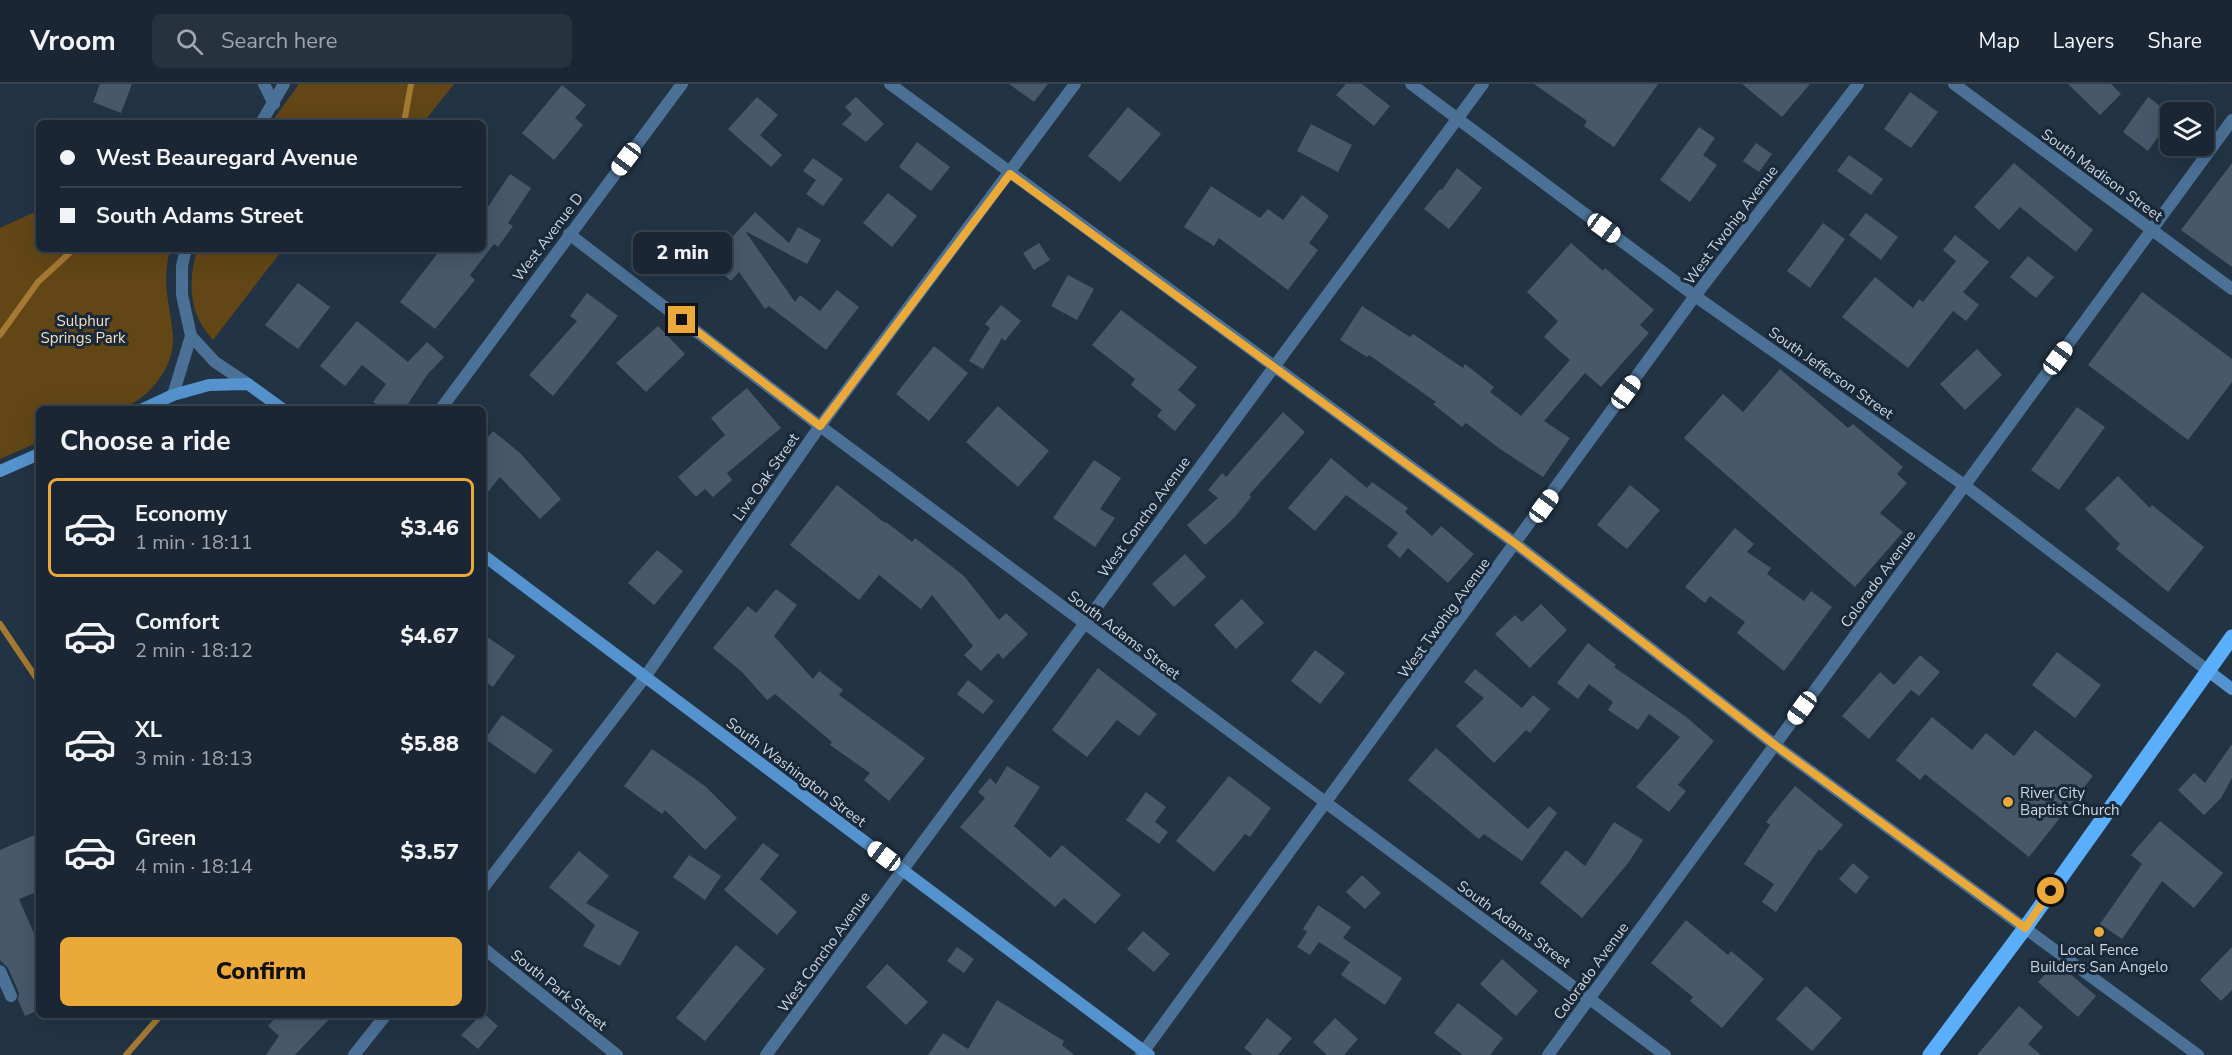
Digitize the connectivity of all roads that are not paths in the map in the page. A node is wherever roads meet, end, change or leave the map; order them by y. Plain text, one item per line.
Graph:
1 (264, 84) edge
2 (284, 84) edge
3 (682, 84) edge
4 (890, 84) edge
5 (1075, 84) edge
6 (1411, 84) edge
7 (1482, 84) edge
8 (1858, 84) edge
9 (1954, 84) edge
10 (274, 104) junction
11 (1457, 118) junction
12 (263, 120) edge
13 (2232, 120) edge
14 (1010, 174) junction
15 (2151, 230) junction
16 (569, 234) junction
17 (185, 252) edge
18 (2232, 289) edge
19 (1695, 296) junction
20 (191, 336) junction
21 (1273, 367) junction
22 (248, 384) junction
23 (173, 395) junction
24 (150, 406) edge
25 (278, 406) edge
26 (443, 406) edge
27 (820, 426) junction
28 (36, 455) edge
29 (0, 471) edge
30 (1964, 485) junction
31 (1516, 544) junction
32 (486, 557) edge
33 (1084, 624) junction
34 (2232, 637) edge
35 (2207, 670) junction
36 (645, 677) junction
37 (2232, 689) edge
38 (1775, 745) junction
39 (1326, 805) junction
40 (903, 870) junction
41 (486, 884) edge
42 (2025, 928) junction
43 (486, 950) edge
44 (0, 971) edge
45 (11, 996) dead end
46 (1589, 998) junction
47 (383, 1018) edge
48 (1145, 1054) edge
49 (354, 1055) edge
50 (617, 1055) edge
51 (766, 1055) edge
52 (1548, 1055) edge
53 (1665, 1055) edge
54 (1930, 1055) edge
55 (2198, 1055) edge

1 - 10 street
2 - 10 street
3 - 16 street, West Avenue D
4 - 14 street
5 - 14 street, Live Oak Street
6 - 11 street, South Jefferson Street
7 - 11 street, West Concho Avenue
8 - 19 street, West Twohig Avenue
9 - 15 street, South Madison Street
10 - 12 street
11 - 19 street, South Jefferson Street
11 - 21 street, West Concho Avenue
13 - 15 street, Colorado Avenue
14 - 21 street
14 - 27 street, Live Oak Street
15 - 18 street, South Madison Street
15 - 30 street, Colorado Avenue
16 - 26 street, West Avenue D
16 - 27 street, South Adams Street
17 - 20 street
19 - 30 street, South Jefferson Street
19 - 31 street, West Twohig Avenue
20 - 22 street
20 - 23 street
21 - 31 street
21 - 33 street, West Concho Avenue
22 - 23 street
22 - 25 street
23 - 24 street
27 - 33 street, South Adams Street
27 - 36 street, Live Oak Street
28 - 29 street
30 - 35 street, South Jefferson Street
30 - 38 street, Colorado Avenue
31 - 38 street
31 - 39 street, West Twohig Avenue
32 - 36 street, South Washington Street
33 - 39 street, South Adams Street
33 - 40 street, West Concho Avenue
34 - 35 main road
35 - 37 street, South Jefferson Street
35 - 42 main road
36 - 40 street, South Washington Street
36 - 41 street, Live Oak Street
38 - 42 street
38 - 46 street, Colorado Avenue
39 - 46 street, South Adams Street
39 - 48 street, West Twohig Avenue
40 - 48 street, South Washington Street
40 - 51 street, West Concho Avenue
42 - 54 main road
42 - 55 street
43 - 50 street, South Park Street
44 - 45 street
46 - 52 street, Colorado Avenue
46 - 53 street, South Adams Street
47 - 49 street

